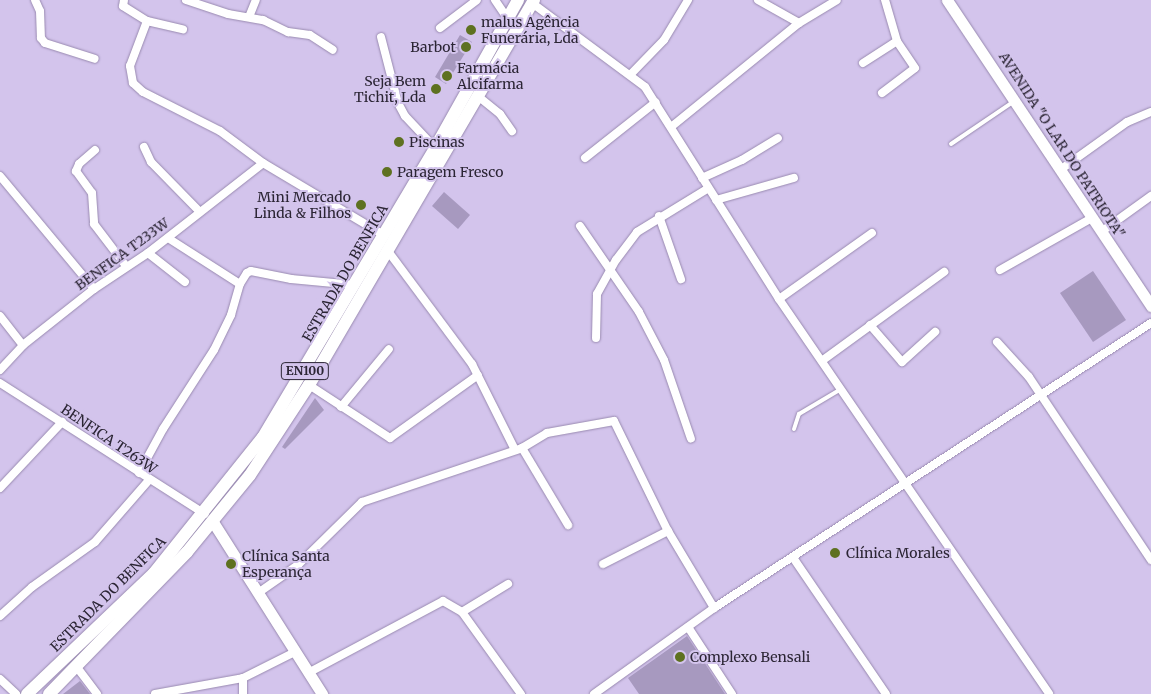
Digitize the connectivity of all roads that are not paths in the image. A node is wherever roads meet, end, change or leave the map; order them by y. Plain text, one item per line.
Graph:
1 (35, 0) edge
2 (124, 0) edge
3 (186, 0) edge
4 (256, 0) edge
5 (477, 0) edge
6 (496, 0) edge
7 (518, 0) edge
8 (688, 0) edge
9 (758, 0) edge
10 (837, 0) edge
11 (885, 0) edge
12 (947, 0) edge
13 (533, 1) edge
14 (249, 17) junction
15 (508, 19) junction
16 (147, 21) junction
17 (799, 24) junction
18 (440, 28) dead end
19 (183, 29) dead end
20 (381, 37) dead end
21 (897, 41) junction
22 (333, 50) dead end
23 (95, 59) dead end
24 (863, 63) dead end
25 (631, 74) junction
26 (882, 93) dead end
27 (479, 97) junction
28 (1015, 101) junction
29 (656, 102) junction
30 (1151, 112) edge
31 (671, 127) junction
32 (512, 131) dead end
33 (778, 138) dead end
34 (951, 144) dead end
35 (144, 147) dead end
36 (435, 148) junction
37 (95, 150) dead end
38 (585, 158) dead end
39 (263, 163) junction
40 (1060, 170) junction
41 (0, 177) edge
42 (702, 178) junction
43 (794, 178) dead end
44 (707, 189) junction
45 (1151, 196) edge
46 (716, 200) junction
47 (200, 212) junction
48 (659, 216) junction
49 (1092, 218) junction
50 (580, 226) dead end
51 (1101, 232) junction
52 (872, 233) dead end
53 (384, 235) junction
54 (168, 238) junction
55 (388, 251) junction
56 (148, 254) junction
57 (126, 266) junction
58 (1000, 270) dead end
59 (612, 271) junction
60 (944, 272) dead end
61 (682, 279) dead end
62 (185, 282) dead end
63 (240, 284) junction
64 (355, 285) junction
65 (94, 289) junction
66 (779, 299) junction
67 (1151, 306) edge
68 (0, 316) edge
69 (1151, 323) edge
70 (870, 325) junction
71 (935, 332) dead end
72 (596, 338) dead end
73 (997, 342) dead end
74 (23, 345) junction
75 (389, 349) dead end
76 (823, 360) junction
77 (0, 370) edge
78 (478, 375) junction
79 (0, 384) edge
80 (309, 386) junction
81 (841, 390) junction
82 (1041, 395) junction
83 (341, 407) junction
84 (62, 422) junction
85 (794, 429) dead end
86 (691, 439) dead end
87 (519, 449) junction
88 (139, 473) junction
89 (149, 480) junction
90 (905, 483) junction
91 (0, 488) edge
92 (209, 518) junction
93 (568, 525) dead end
94 (668, 531) junction
95 (794, 558) junction
96 (1151, 560) edge
97 (603, 564) dead end
98 (508, 584) dead end
99 (258, 593) junction
100 (714, 608) junction
101 (462, 612) junction
102 (0, 616) edge
103 (688, 627) junction
104 (294, 652) junction
105 (76, 666) junction
106 (308, 673) junction
107 (243, 678) junction
108 (0, 679) edge
109 (16, 694) edge
110 (28, 694) edge
111 (49, 694) edge
112 (97, 694) edge
113 (155, 694) edge
114 (243, 694) edge
115 (322, 694) edge
116 (521, 694) edge
117 (594, 694) edge
118 (732, 694) edge
119 (886, 694) edge
120 (1049, 694) edge

1 - 23 street
2 - 16 street
3 - 14 street
4 - 14 street
5 - 18 street
6 - 15 street
7 - 15 highway, ESTRADA DO BENFICA / EN100
8 - 25 street
9 - 17 street
10 - 17 street
11 - 21 street
12 - 28 main road, AVENIDA "O LAR DO PATRIOTA"
13 - 25 street
13 - 27 highway, ESTRADA DO BENFICA / EN100
14 - 22 street
15 - 36 highway, ESTRADA DO BENFICA / EN100
16 - 19 street
16 - 39 street
17 - 31 street
20 - 36 street
21 - 24 street
21 - 26 street
25 - 29 street
27 - 32 street
27 - 55 highway, ESTRADA DO BENFICA / EN100
28 - 34 lane
28 - 40 main road, AVENIDA "O LAR DO PATRIOTA"
29 - 31 street
29 - 38 street
30 - 40 street
31 - 42 street
33 - 42 street
35 - 47 street
36 - 53 highway, ESTRADA DO BENFICA / EN100
37 - 57 street
39 - 47 street, BENFICA T233W
39 - 53 street
40 - 49 main road, AVENIDA "O LAR DO PATRIOTA"
41 - 65 street
42 - 44 street
43 - 46 street
44 - 46 street
44 - 48 street
45 - 51 street
46 - 66 street
47 - 54 street, BENFICA T233W
48 - 59 street
48 - 61 street
49 - 51 main road, AVENIDA "O LAR DO PATRIOTA"
49 - 58 street
50 - 59 street
51 - 67 main road, AVENIDA "O LAR DO PATRIOTA"
52 - 66 street
53 - 64 highway, ESTRADA DO BENFICA / EN100
54 - 56 street, BENFICA T233W
54 - 63 street
55 - 78 street
55 - 80 highway, ESTRADA DO BENFICA / EN100
56 - 57 street, BENFICA T233W
56 - 62 street
57 - 65 street, BENFICA T233W
59 - 72 street
59 - 86 street
60 - 70 street
63 - 64 street
63 - 88 street
64 - 92 highway, ESTRADA DO BENFICA / EN100
65 - 74 street, BENFICA T233W
66 - 76 street
68 - 74 street
69 - 82 street
70 - 71 street
70 - 76 street
73 - 82 street
74 - 77 street, BENFICA T233W
75 - 83 street
76 - 81 street
78 - 83 street
78 - 87 street
79 - 84 street, BENFICA T263W
80 - 83 street
80 - 92 highway, ESTRADA DO BENFICA / EN100
81 - 85 lane
81 - 90 street
82 - 90 street
82 - 96 street
84 - 88 street, BENFICA T263W
84 - 91 street
87 - 93 street
87 - 94 street
87 - 99 street
88 - 89 street, BENFICA T263W
89 - 92 street, BENFICA T263W
89 - 102 street
90 - 95 street
90 - 120 street
92 - 99 main road
92 - 105 highway, ESTRADA DO BENFICA / EN100
92 - 110 highway, ESTRADA DO BENFICA / EN100
94 - 97 street
94 - 100 street
95 - 100 street
95 - 119 street
98 - 101 street
99 - 104 main road
100 - 103 street
101 - 106 street
101 - 116 street
103 - 117 street
103 - 118 street
104 - 106 main road
104 - 107 street
105 - 111 highway, ESTRADA DO BENFICA / EN100
105 - 112 street
106 - 115 main road
107 - 113 street
107 - 114 street
108 - 109 street

